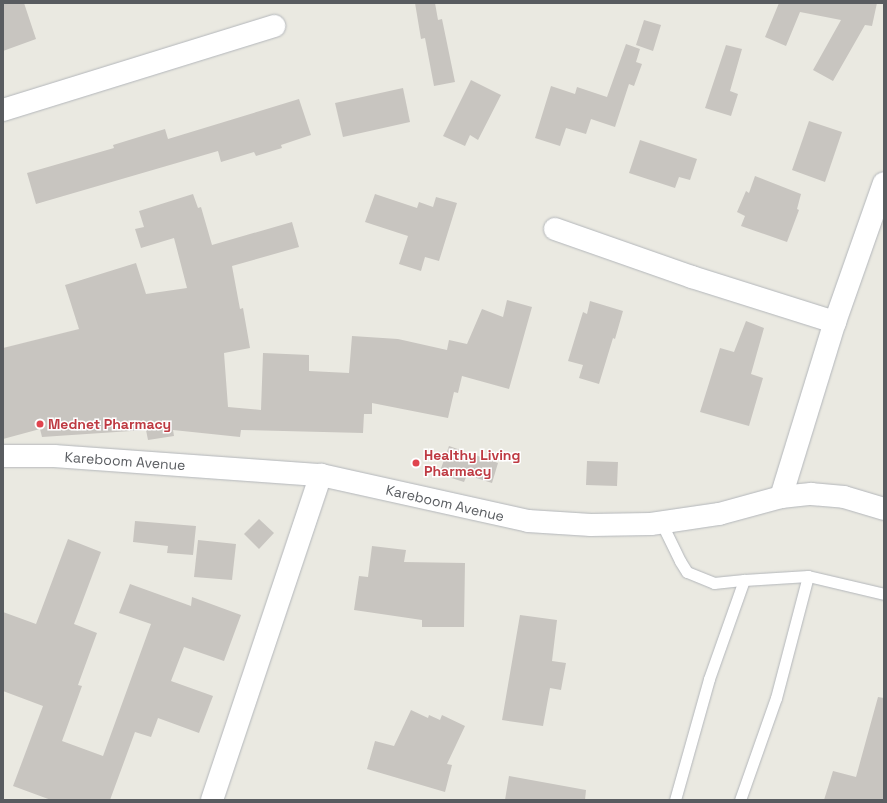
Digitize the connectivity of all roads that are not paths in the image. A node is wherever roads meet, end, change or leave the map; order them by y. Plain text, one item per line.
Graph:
1 (274, 26) dead end
2 (3, 110) edge
3 (884, 183) edge
4 (555, 228) dead end
5 (835, 322) junction
6 (3, 456) edge
7 (321, 475) junction
8 (781, 497) junction
9 (884, 509) edge
10 (661, 522) junction
11 (808, 576) junction
12 (744, 580) junction
13 (884, 594) edge
14 (212, 800) edge
15 (676, 800) edge
16 (740, 800) edge

1 - 2 street
3 - 5 street
4 - 5 street
5 - 8 street
6 - 7 street, Kareboom Avenue
7 - 10 street, Kareboom Avenue
7 - 14 street
8 - 9 street, Kareboom Avenue
8 - 10 street, Kareboom Avenue
10 - 12 lane
11 - 12 lane
11 - 13 lane
11 - 16 lane
12 - 15 lane

